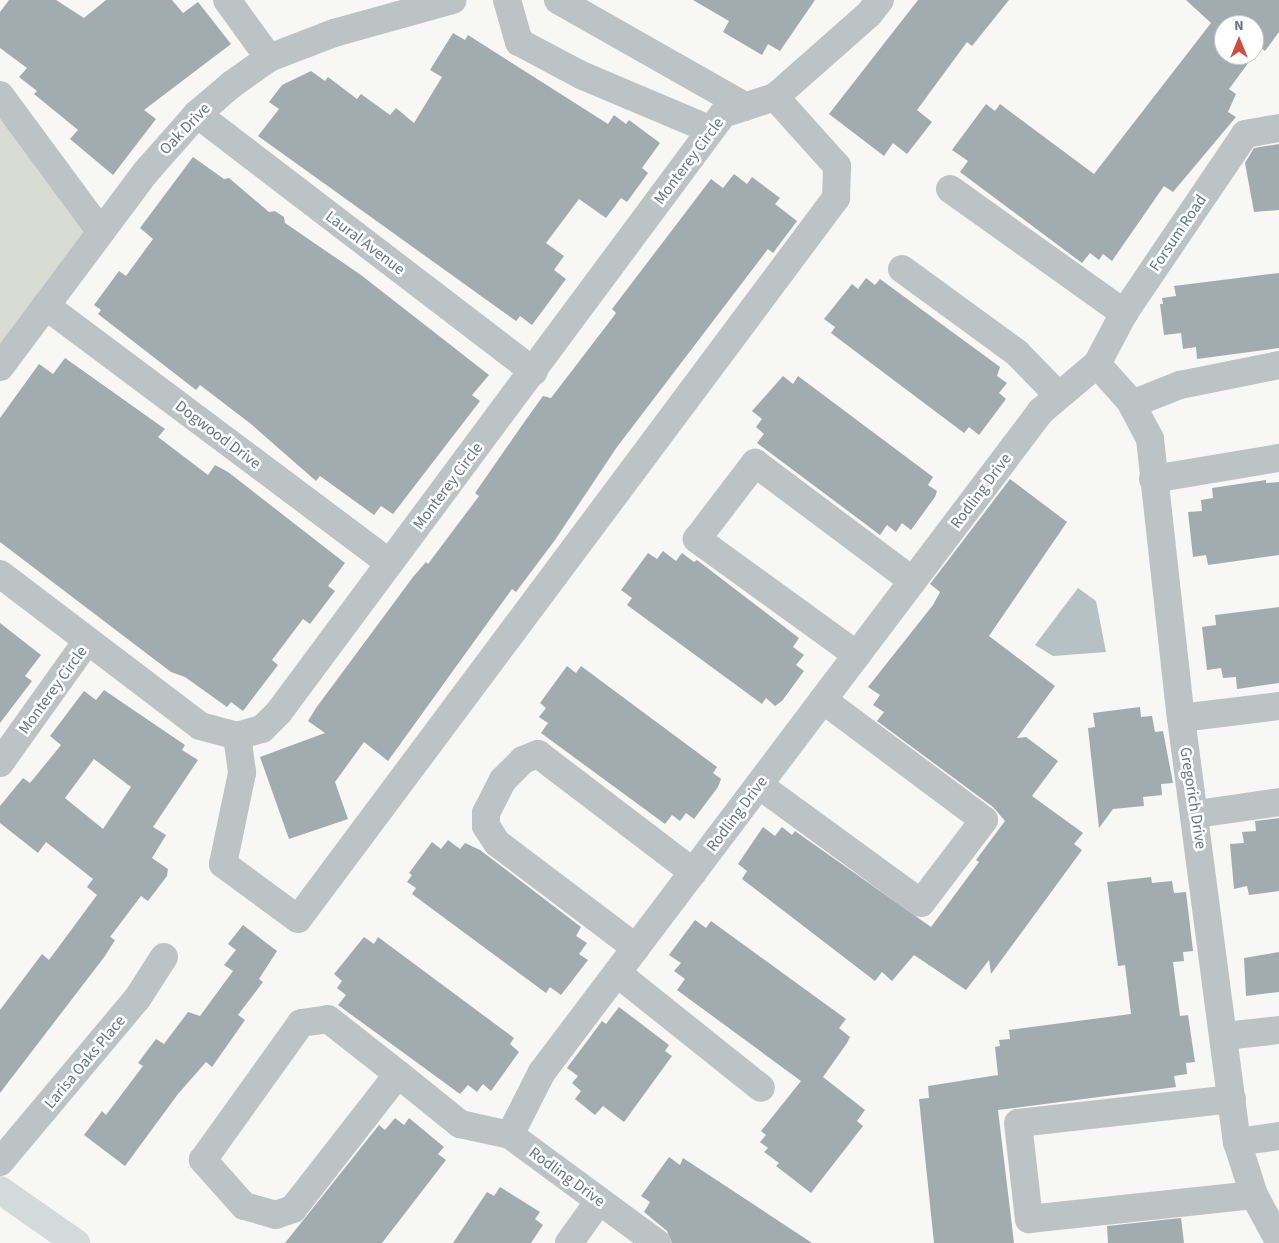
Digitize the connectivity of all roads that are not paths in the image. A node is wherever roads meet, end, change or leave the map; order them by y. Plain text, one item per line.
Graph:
1 (227, 0) edge
2 (453, 0) edge
3 (507, 0) edge
4 (558, 0) edge
5 (880, 0) edge
6 (269, 58) junction
7 (0, 95) edge
8 (775, 97) junction
9 (746, 107) junction
10 (197, 114) junction
11 (1279, 128) edge
12 (711, 130) junction
13 (950, 189) dead end
14 (101, 232) junction
15 (902, 268) dead end
16 (46, 306) junction
17 (1124, 313) junction
18 (1097, 364) junction
19 (1279, 365) edge
20 (0, 367) edge
21 (534, 372) junction
22 (1058, 395) junction
23 (1132, 404) junction
24 (1279, 458) edge
25 (1153, 479) junction
26 (389, 563) junction
27 (0, 574) edge
28 (913, 581) junction
29 (87, 642) junction
30 (857, 656) junction
31 (823, 700) junction
32 (1279, 706) edge
33 (1181, 718) junction
34 (237, 736) junction
35 (0, 763) edge
36 (759, 785) junction
37 (1279, 802) edge
38 (1197, 814) junction
39 (693, 872) junction
40 (636, 948) junction
41 (164, 957) dead end
42 (617, 974) junction
43 (1279, 1030) edge
44 (1225, 1036) junction
45 (398, 1074) junction
46 (761, 1088) dead end
47 (1232, 1099) junction
48 (510, 1135) junction
49 (1279, 1136) edge
50 (1237, 1142) junction
51 (0, 1162) edge
52 (0, 1190) edge
53 (1254, 1195) junction
54 (599, 1201) junction
55 (1279, 1241) edge
56 (76, 1243) edge
57 (569, 1243) edge
58 (658, 1243) edge

1 - 6 street
2 - 6 street, Oak Drive
3 - 12 street
4 - 9 street
5 - 8 street, Monterey Circle
6 - 10 street, Oak Drive
7 - 14 street
8 - 9 street, Monterey Circle
8 - 34 street
9 - 12 street, Monterey Circle
10 - 14 street, Oak Drive
10 - 21 street, Laural Avenue
11 - 17 street, Forsum Road
12 - 21 street, Monterey Circle
13 - 17 street
14 - 16 street, Oak Drive
15 - 22 street
16 - 20 street, Oak Drive
16 - 26 street, Dogwood Drive
17 - 18 street, Forsum Road
18 - 22 street, Rodling Drive
18 - 23 street, Gregorich Drive
19 - 23 street
21 - 26 street, Monterey Circle
22 - 28 street, Rodling Drive
23 - 25 street, Gregorich Drive
24 - 25 street
25 - 33 street, Gregorich Drive
26 - 34 street, Monterey Circle
27 - 29 street
28 - 30 street, Rodling Drive
28 - 30 street
29 - 34 street, Monterey Circle
29 - 35 street, Monterey Circle
30 - 31 street, Rodling Drive
31 - 36 street, Rodling Drive
31 - 36 street
32 - 33 street
33 - 38 street, Gregorich Drive
36 - 39 street, Rodling Drive
37 - 38 street
38 - 44 street, Gregorich Drive
39 - 40 street, Rodling Drive
39 - 40 street
40 - 42 street, Rodling Drive
41 - 51 street, Larisa Oaks Place
42 - 46 street
42 - 48 street, Rodling Drive
43 - 44 street
44 - 47 street, Gregorich Drive
45 - 45 street
45 - 48 street
47 - 50 street, Gregorich Drive
47 - 53 street
48 - 54 street, Rodling Drive
49 - 50 street
50 - 53 street, Gregorich Drive
52 - 56 main road
53 - 55 street, Gregorich Drive
54 - 57 street
54 - 58 street, Rodling Drive

